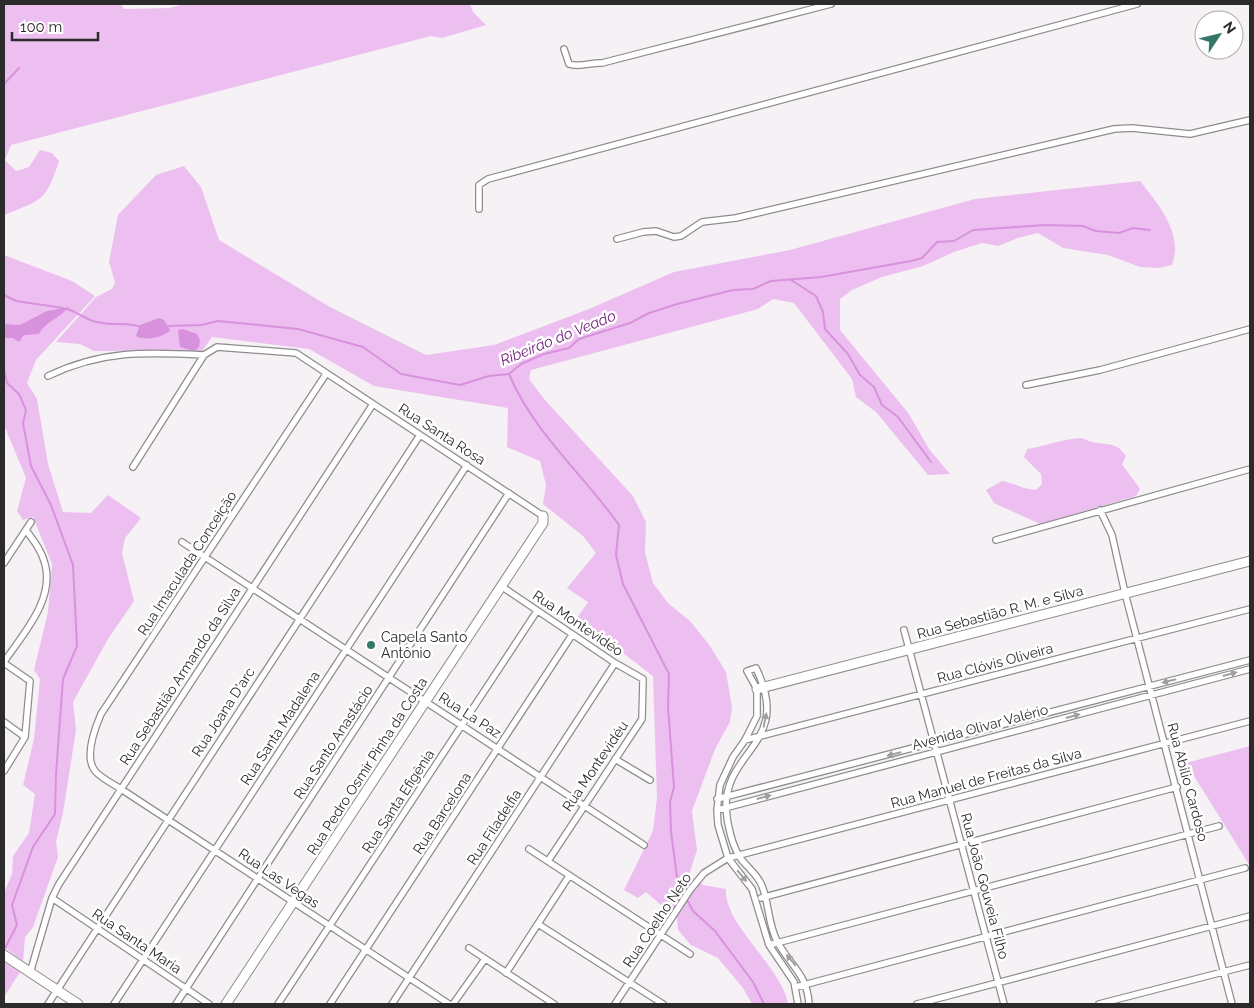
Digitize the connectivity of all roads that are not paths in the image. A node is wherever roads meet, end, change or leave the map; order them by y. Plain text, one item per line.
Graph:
1 (831, 4) edge
2 (1137, 4) edge
3 (564, 49) dead end
4 (1250, 120) edge
5 (480, 209) dead end
6 (617, 239) dead end
7 (1250, 329) edge
8 (204, 355) junction
9 (326, 374) junction
10 (48, 376) dead end
11 (1026, 385) dead end
12 (373, 404) junction
13 (420, 435) junction
14 (467, 465) junction
15 (133, 467) dead end
16 (1250, 469) edge
17 (509, 492) junction
18 (1100, 510) junction
19 (543, 516) joint
20 (31, 522) dead end
21 (26, 530) junction
22 (996, 540) dead end
23 (182, 542) dead end
24 (206, 558) junction
25 (1250, 561) edge
26 (4, 563) edge
27 (501, 586) junction
28 (251, 589) junction
29 (1125, 594) junction
30 (1250, 609) edge
31 (537, 611) junction
32 (299, 620) junction
33 (904, 630) dead end
34 (572, 634) junction
35 (1137, 639) junction
36 (346, 650) junction
37 (910, 650) junction
38 (1250, 660) edge
39 (4, 663) edge
40 (615, 663) junction
41 (1250, 669) edge
42 (747, 671) dead end
43 (390, 678) junction
44 (643, 679) joint
45 (1150, 686) junction
46 (761, 688) junction
47 (922, 695) junction
48 (1152, 695) junction
49 (426, 702) junction
50 (1250, 721) edge
51 (4, 722) edge
52 (463, 725) junction
53 (761, 736) junction
54 (26, 737) junction
55 (745, 740) junction
56 (936, 743) junction
57 (1166, 744) junction
58 (498, 749) junction
59 (937, 751) junction
60 (615, 759) junction
61 (4, 771) edge
62 (96, 772) joint
63 (542, 778) junction
64 (650, 780) dead end
65 (1177, 788) junction
66 (121, 789) junction
67 (728, 797) junction
68 (718, 799) junction
69 (949, 800) junction
70 (584, 805) junction
71 (726, 807) junction
72 (716, 810) junction
73 (168, 820) junction
74 (1219, 826) dead end
75 (1189, 834) junction
76 (644, 845) dead end
77 (962, 845) junction
78 (529, 849) dead end
79 (215, 851) junction
80 (739, 856) junction
81 (728, 858) junction
82 (548, 861) junction
83 (1245, 868) dead end
84 (569, 876) junction
85 (258, 879) junction
86 (1201, 880) junction
87 (974, 892) junction
88 (765, 897) junction
89 (52, 898) junction
90 (756, 900) junction
91 (293, 902) junction
92 (1250, 916) edge
93 (538, 924) junction
94 (1212, 926) junction
95 (330, 927) junction
96 (96, 930) junction
97 (661, 935) junction
98 (986, 936) junction
99 (778, 943) junction
100 (769, 945) junction
101 (469, 948) dead end
102 (367, 950) junction
103 (690, 954) dead end
104 (5, 956) edge
105 (485, 959) junction
106 (143, 961) junction
107 (1250, 964) edge
108 (1224, 971) junction
109 (30, 972) junction
110 (506, 973) junction
111 (410, 978) junction
112 (630, 982) junction
113 (998, 982) junction
114 (806, 984) junction
115 (796, 987) junction
116 (186, 989) junction
117 (57, 990) junction
118 (48, 1004) edge
119 (78, 1004) edge
120 (114, 1004) edge
121 (176, 1004) edge
122 (209, 1004) edge
123 (226, 1004) edge
124 (278, 1004) edge
125 (330, 1004) edge
126 (392, 1004) edge
127 (449, 1004) edge
128 (454, 1004) edge
129 (554, 1004) edge
130 (615, 1004) edge
131 (663, 1004) edge
132 (798, 1004) edge
133 (809, 1004) edge
134 (917, 1004) edge
135 (1004, 1004) edge
136 (1099, 1004) edge
137 (1232, 1004) edge

1 - 3 street
2 - 5 street
4 - 6 street
7 - 11 street
8 - 9 street, Rua Santa Rosa
8 - 10 street
8 - 15 street
9 - 12 street, Rua Santa Rosa
9 - 24 street, Rua Imaculada Conceição
12 - 13 street, Rua Santa Rosa
12 - 28 street, Rua Sebastião Armando da Silva
13 - 14 street, Rua Santa Rosa
13 - 32 street, Rua Joana D'arc
14 - 17 street, Rua Santa Rosa
14 - 36 street, Rua Santa Madalena
16 - 18 street
17 - 19 street, Rua Santa Rosa
17 - 43 street, Rua Santo Anastácio
18 - 22 street
18 - 29 street, Rua Abilio Cardoso
19 - 27 street, Rua Pedro Osmir Pinha da Costa
20 - 21 street
21 - 26 street
21 - 39 street
23 - 24 street, Rua La Paz
24 - 28 street, Rua La Paz
24 - 62 street, Rua Imaculada Conceição
25 - 29 street, Rua Sebastião R. M. e Silva
27 - 31 street, Rua Montevidéo
27 - 49 street, Rua Pedro Osmir Pinha da Costa
28 - 32 street, Rua La Paz
28 - 66 street, Rua Sebastião Armando da Silva
29 - 35 street, Rua Abilio Cardoso
29 - 37 street, Rua Sebastião R. M. e Silva
30 - 35 street, Rua Clóvis Oliveira
31 - 34 street, Rua Montevidéo
31 - 52 street, Rua Santa Efigênia
32 - 36 street, Rua La Paz
32 - 73 street, Rua Joana D'arc
33 - 37 street, Rua João Gouveia Filho
34 - 40 street, Rua Montevidéo
34 - 58 street, Rua Barcelona
35 - 45 street, Rua Abilio Cardoso
35 - 47 street, Rua Clóvis Oliveira
36 - 43 street, Rua La Paz
36 - 79 street, Rua Santa Madalena
37 - 46 street, Rua Sebastião R. M. e Silva
37 - 47 street, Rua João Gouveia Filho
38 -> 45 street
39 - 54 street
40 - 44 street, Rua Montevidéo
40 - 63 street, Rua Filadelfia
48 -> 41 street, Avenida Olivar Valério
42 - 46 street
43 - 49 street, Rua La Paz
43 - 85 street, Rua Santo Anastácio
44 - 60 street, Rua Montevidéu
45 - 48 street, Rua Abilio Cardoso
45 - 56 street
53 -> 46 street
46 - 55 street
47 - 53 street, Rua Clóvis Oliveira
47 - 56 street, Rua João Gouveia Filho
48 - 57 street, Rua Abilio Cardoso
59 -> 48 street, Avenida Olivar Valério
49 - 52 street, Rua La Paz
49 - 91 street, Rua Pedro Osmir Pinha da Costa
50 - 57 street, Rua Manuel de Freitas da Silva
51 - 54 street
52 - 58 street, Rua La Paz
52 - 95 street, Rua Santa Efigênia
53 - 55 street, Rua Clóvis Oliveira
53 - 67 street
54 - 61 street
55 - 68 street
56 - 59 street, Rua João Gouveia Filho
56 -> 67 street
57 - 65 street, Rua Abilio Cardoso
57 - 69 street, Rua Manuel de Freitas da Silva
58 - 63 street, Rua La Paz
58 - 102 street, Rua Barcelona
59 - 69 street, Rua João Gouveia Filho
71 -> 59 street, Avenida Olivar Valério
60 - 64 street
60 - 70 street, Rua Montevidéu
62 - 66 street, Rua Las Vegas
63 - 70 street, Rua La Paz
63 - 111 street, Rua Filadelfia
65 - 75 street, Rua Abilio Cardoso
65 - 77 street
66 - 73 street, Rua Las Vegas
66 - 89 street, Rua Sebastião Armando da Silva
67 - 68 street
67 - 71 street
68 - 72 street
69 - 77 street, Rua João Gouveia Filho
69 - 80 street, Rua Manuel de Freitas da Silva
70 - 76 street, Rua La Paz
70 - 82 street, Rua Montevidéu
71 - 72 street, Avenida Olivar Valério
71 - 80 street
72 - 81 street
73 - 79 street, Rua Las Vegas
73 - 96 street, Rua Joana D'arc
74 - 75 street
75 - 86 street, Rua Abilio Cardoso
75 - 87 street
77 - 87 street, Rua João Gouveia Filho
77 - 88 street
78 - 82 street
79 - 85 street, Rua Las Vegas
79 - 106 street, Rua Santa Madalena
80 - 81 street, Rua Manuel de Freitas da Silva
80 - 88 street
81 -> 90 street
81 - 97 street, Rua Coelho Neto
82 - 84 street
83 - 86 street
84 - 93 street
84 - 97 street
85 - 91 street, Rua Las Vegas
85 - 116 street, Rua Santo Anastácio
86 - 94 street, Rua Abilio Cardoso
86 - 98 street
87 - 98 street, Rua João Gouveia Filho
87 - 99 street
88 - 90 street
88 - 99 street
89 - 96 street, Rua Santa Maria
89 - 109 street, Rua Sebastião Armando da Silva
90 - 100 street
91 - 95 street, Rua Las Vegas
91 - 123 street, Rua Pedro Osmir Pinha da Costa
92 - 94 street
93 - 110 street
93 - 112 street
94 - 108 street, Rua Abilio Cardoso
94 - 113 street
95 - 102 street, Rua Las Vegas
95 - 124 street, Rua Santa Efigênia
96 - 106 street, Rua Santa Maria
96 - 117 street, Rua Joana D'arc
97 - 103 street
97 - 112 street, Rua Coelho Neto
98 - 113 street, Rua João Gouveia Filho
98 - 114 street
99 - 100 street
114 -> 99 street
100 - 115 street
101 - 105 street
102 - 111 street, Rua Las Vegas
102 - 125 street, Rua Barcelona
104 - 109 street
105 - 110 street
105 - 128 street
106 - 116 street, Rua Santa Maria
106 - 120 street, Rua Santa Madalena
107 - 108 street
108 - 136 street
108 - 137 street, Rua Abilio Cardoso
109 - 117 street
110 - 129 street
111 - 126 street, Rua Filadelfia
111 - 127 street, Rua Las Vegas
112 - 130 street, Rua Coelho Neto
112 - 131 street
113 - 134 street
113 - 135 street, Rua João Gouveia Filho
114 - 115 street
114 - 133 street
115 - 132 street
116 - 121 street, Rua Santo Anastácio
116 - 122 street, Rua Santa Maria
117 - 118 street, Rua Joana D'arc
117 - 119 street

